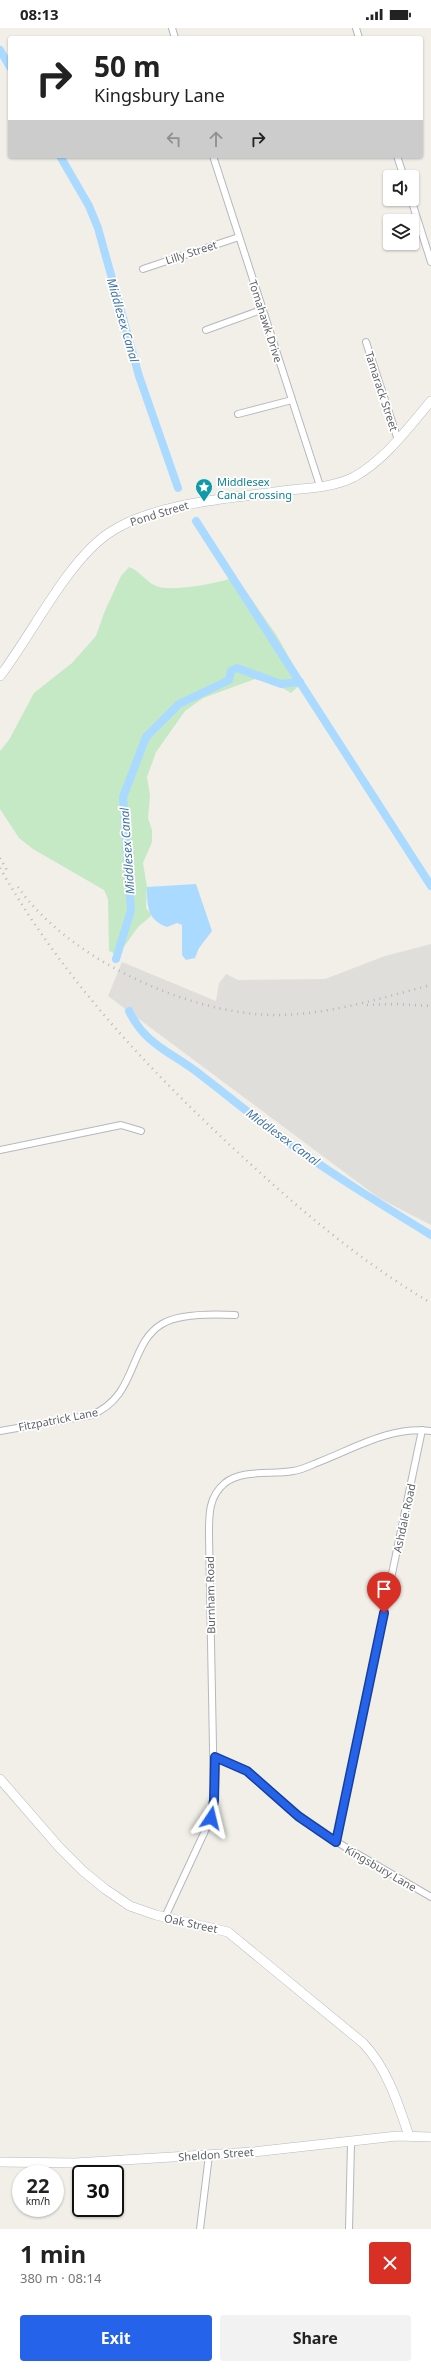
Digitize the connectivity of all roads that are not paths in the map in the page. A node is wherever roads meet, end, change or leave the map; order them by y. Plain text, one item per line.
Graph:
1 (214, 158) edge
2 (398, 158) edge
3 (402, 170) edge
4 (413, 206) edge
5 (239, 237) junction
6 (431, 262) edge
7 (143, 269) dead end
8 (261, 310) junction
9 (206, 330) dead end
10 (366, 342) dead end
11 (292, 400) junction
12 (431, 401) edge
13 (238, 414) dead end
14 (398, 440) junction
15 (320, 486) junction
16 (0, 676) edge
17 (142, 1131) dead end
18 (0, 1150) edge
19 (235, 1315) dead end
20 (422, 1430) junction
21 (0, 1431) edge
22 (431, 1431) edge
23 (215, 1757) junction
24 (0, 1779) edge
25 (336, 1842) junction
26 (431, 1897) edge
27 (165, 1917) junction
28 (409, 2136) junction
29 (431, 2138) edge
30 (351, 2142) junction
31 (209, 2155) junction
32 (0, 2162) edge
33 (200, 2229) edge
34 (349, 2229) edge

1 - 5 street, Tomahawk Drive
2 - 3 street
4 - 6 street
5 - 7 street, Lilly Street
5 - 8 street, Tomahawk Drive
8 - 9 street
8 - 11 street, Tomahawk Drive
10 - 14 street, Tamarack Street
11 - 13 street
11 - 15 street, Tomahawk Drive
12 - 14 street, Pond Street
14 - 15 street, Pond Street
15 - 16 street, Pond Street
17 - 18 street
19 - 21 street, Fitzpatrick Lane
20 - 22 street, Burnham Road
20 - 23 street, Burnham Road
20 - 25 street, Ashdale Road
23 - 25 street, Kingsbury Lane
23 - 27 street, Burnham Road
24 - 27 street, Oak Street
25 - 26 street, Kingsbury Lane
27 - 28 street, Oak Street
28 - 29 street, Sheldon Street
28 - 30 street, Sheldon Street
30 - 31 street, Sheldon Street
30 - 34 street
31 - 32 street, Sheldon Street
31 - 33 street

